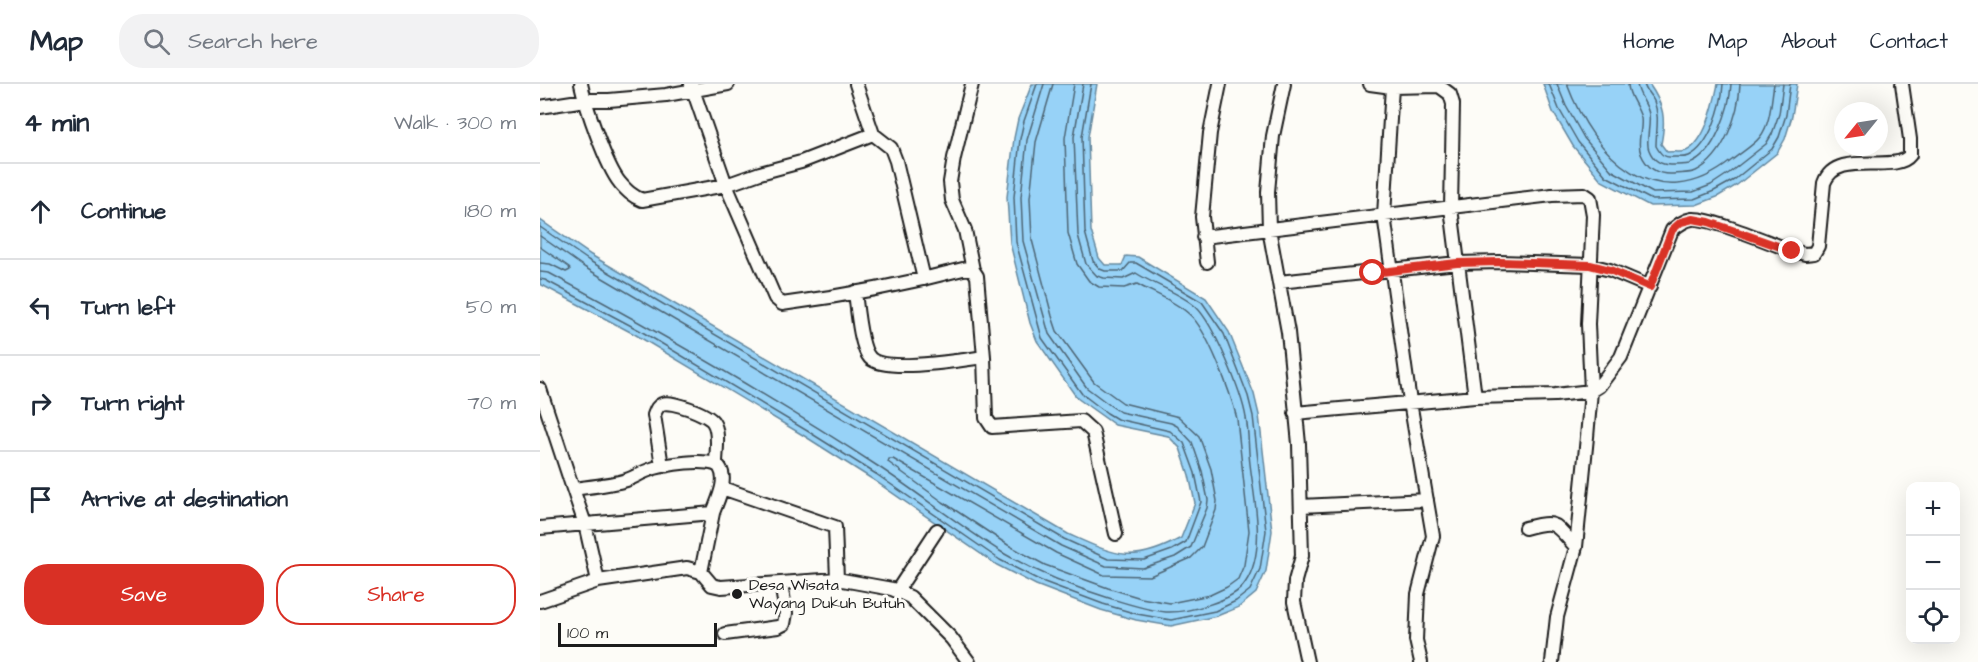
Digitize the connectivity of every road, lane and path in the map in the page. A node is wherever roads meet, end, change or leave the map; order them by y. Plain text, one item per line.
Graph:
1 (581, 84) edge
2 (728, 84) edge
3 (856, 84) edge
4 (972, 84) edge
5 (1220, 84) edge
6 (1284, 84) edge
7 (1370, 84) edge
8 (1903, 84) edge
9 (692, 87) edge
10 (1392, 87) junction
11 (585, 100) junction
12 (540, 107) edge
13 (873, 134) junction
14 (726, 185) junction
15 (1451, 208) junction
16 (1384, 215) junction
17 (1269, 229) junction
18 (1203, 237) junction
19 (1207, 262) dead end
20 (1457, 263) junction
21 (1590, 265) junction
22 (973, 270) junction
23 (1393, 271) junction
24 (924, 279) junction
25 (1279, 282) junction
26 (1650, 287) junction
27 (855, 292) junction
28 (984, 357) junction
29 (540, 389) edge
30 (1591, 392) junction
31 (1475, 397) junction
32 (1410, 402) junction
33 (1295, 413) junction
34 (716, 464) junction
35 (662, 466) junction
36 (573, 489) junction
37 (722, 489) junction
38 (1427, 500) junction
39 (1301, 506) junction
40 (713, 513) junction
41 (585, 524) junction
42 (540, 528) edge
43 (1525, 528) dead end
44 (937, 530) dead end
45 (1116, 534) dead end
46 (1576, 547) junction
47 (701, 572) junction
48 (837, 579) junction
49 (598, 581) junction
50 (781, 584) junction
51 (897, 591) junction
52 (540, 601) edge
53 (725, 634) dead end
54 (969, 662) edge
55 (1307, 662) edge
56 (1421, 662) edge
57 (1552, 662) edge

1 - 11 street
2 - 9 street
3 - 13 street
4 - 22 street
5 - 18 street
6 - 17 street
7 - 10 street
8 - 26 street
9 - 11 street
9 - 14 street
10 - 15 street
10 - 16 street
11 - 12 street
11 - 14 street
13 - 14 street
13 - 24 street
14 - 27 street
15 - 16 street
15 - 20 street
15 - 21 street
16 - 17 street
16 - 23 street
17 - 18 street
17 - 25 street
18 - 19 street
20 - 21 street
20 - 23 street
20 - 31 street
21 - 26 street
21 - 30 street
22 - 24 street
22 - 28 street
23 - 25 street
23 - 32 street
24 - 27 street
25 - 33 street
26 - 30 street
27 - 28 street
28 - 45 street
29 - 36 street
30 - 31 street
30 - 46 street
31 - 32 street
32 - 33 street
32 - 38 street
33 - 39 street
34 - 35 street
34 - 35 street
34 - 37 street
35 - 36 street
36 - 41 street
37 - 40 street
37 - 48 street
38 - 39 street
38 - 56 street
39 - 55 street
40 - 41 street
40 - 47 street
41 - 42 street
41 - 49 street
43 - 46 street
44 - 51 street
46 - 57 street
47 - 49 street
47 - 50 street
48 - 50 street
48 - 51 street
49 - 52 street
50 - 53 street
51 - 54 street

